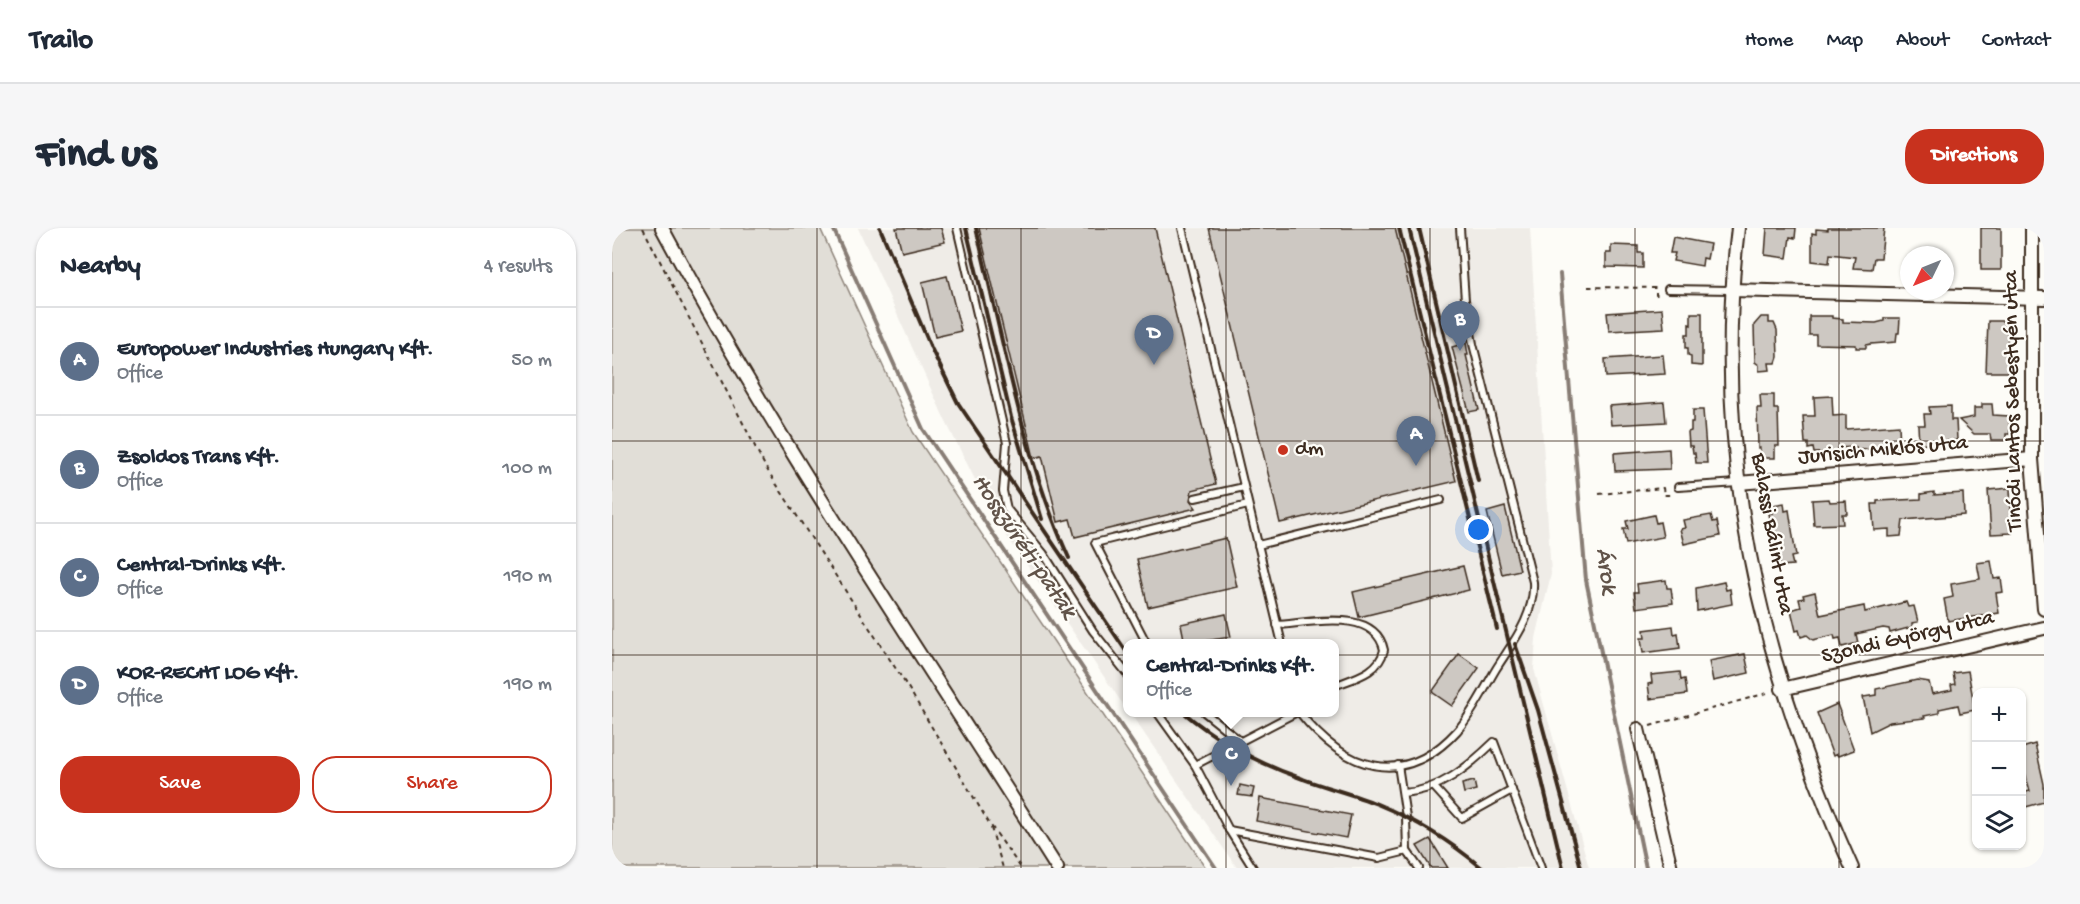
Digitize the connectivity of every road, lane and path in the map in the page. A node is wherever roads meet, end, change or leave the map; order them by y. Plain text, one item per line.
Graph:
1 (643, 228) edge
2 (662, 228) edge
3 (957, 228) edge
4 (1182, 228) edge
5 (1460, 228) edge
6 (1738, 228) edge
7 (2032, 228) edge
8 (1588, 287) dead end
9 (1656, 288) dead end
10 (1668, 289) dead end
11 (1731, 290) junction
12 (2038, 298) edge
13 (2032, 459) junction
14 (1738, 483) junction
15 (1244, 487) junction
16 (1678, 487) dead end
17 (1599, 494) dead end
18 (1664, 495) dead end
19 (1196, 498) dead end
20 (1441, 500) dead end
21 (1248, 505) junction
22 (1258, 545) junction
23 (2044, 609) edge
24 (1277, 625) junction
25 (2044, 628) edge
26 (1144, 639) edge
27 (1281, 639) edge
28 (1123, 669) edge
29 (1339, 684) edge
30 (1782, 689) junction
31 (1161, 717) edge
32 (1210, 717) edge
33 (1287, 717) edge
34 (1302, 717) edge
35 (1638, 729) joint
36 (1239, 740) junction
37 (1195, 765) junction
38 (1398, 765) junction
39 (1434, 787) junction
40 (1512, 790) junction
41 (1403, 793) junction
42 (989, 823) junction
43 (1229, 830) junction
44 (1407, 851) junction
45 (1003, 868) edge
46 (1021, 868) edge
47 (1057, 868) edge
48 (1253, 868) edge
49 (1419, 868) edge
50 (1540, 868) edge
51 (1671, 868) edge
52 (1852, 868) edge

1 - 42 path
2 - 47 street
3 - 28 lane
4 - 15 lane
5 - 38 lane
6 - 11 street, Balassi Bálint utca
7 - 12 street, Tinódi Lantos Sebestyén utca
8 - 9 path
10 - 11 lane
11 - 12 street
11 - 14 street, Balassi Bálint utca
12 - 13 street, Tinódi Lantos Sebestyén utca
13 - 14 street, Jurisich Miklós utca
13 - 23 street, Tinódi Lantos Sebestyén utca
14 - 16 lane
14 - 30 street, Balassi Bálint utca
15 - 19 lane
15 - 21 lane
17 - 18 path
20 - 22 lane
21 - 22 lane
21 - 26 lane
22 - 24 lane
24 - 27 lane
24 - 29 lane
25 - 30 street, Szondi György utca
30 - 35 path
30 - 52 street, Balassi Bálint utca
31 - 37 lane
32 - 36 lane
33 - 36 lane
34 - 38 lane
35 - 51 street
36 - 37 lane
37 - 43 lane
38 - 41 lane
39 - 40 lane
39 - 40 lane
39 - 41 lane
40 - 50 lane
41 - 44 lane
42 - 45 path
42 - 46 path
43 - 44 lane
43 - 48 lane
44 - 49 lane

